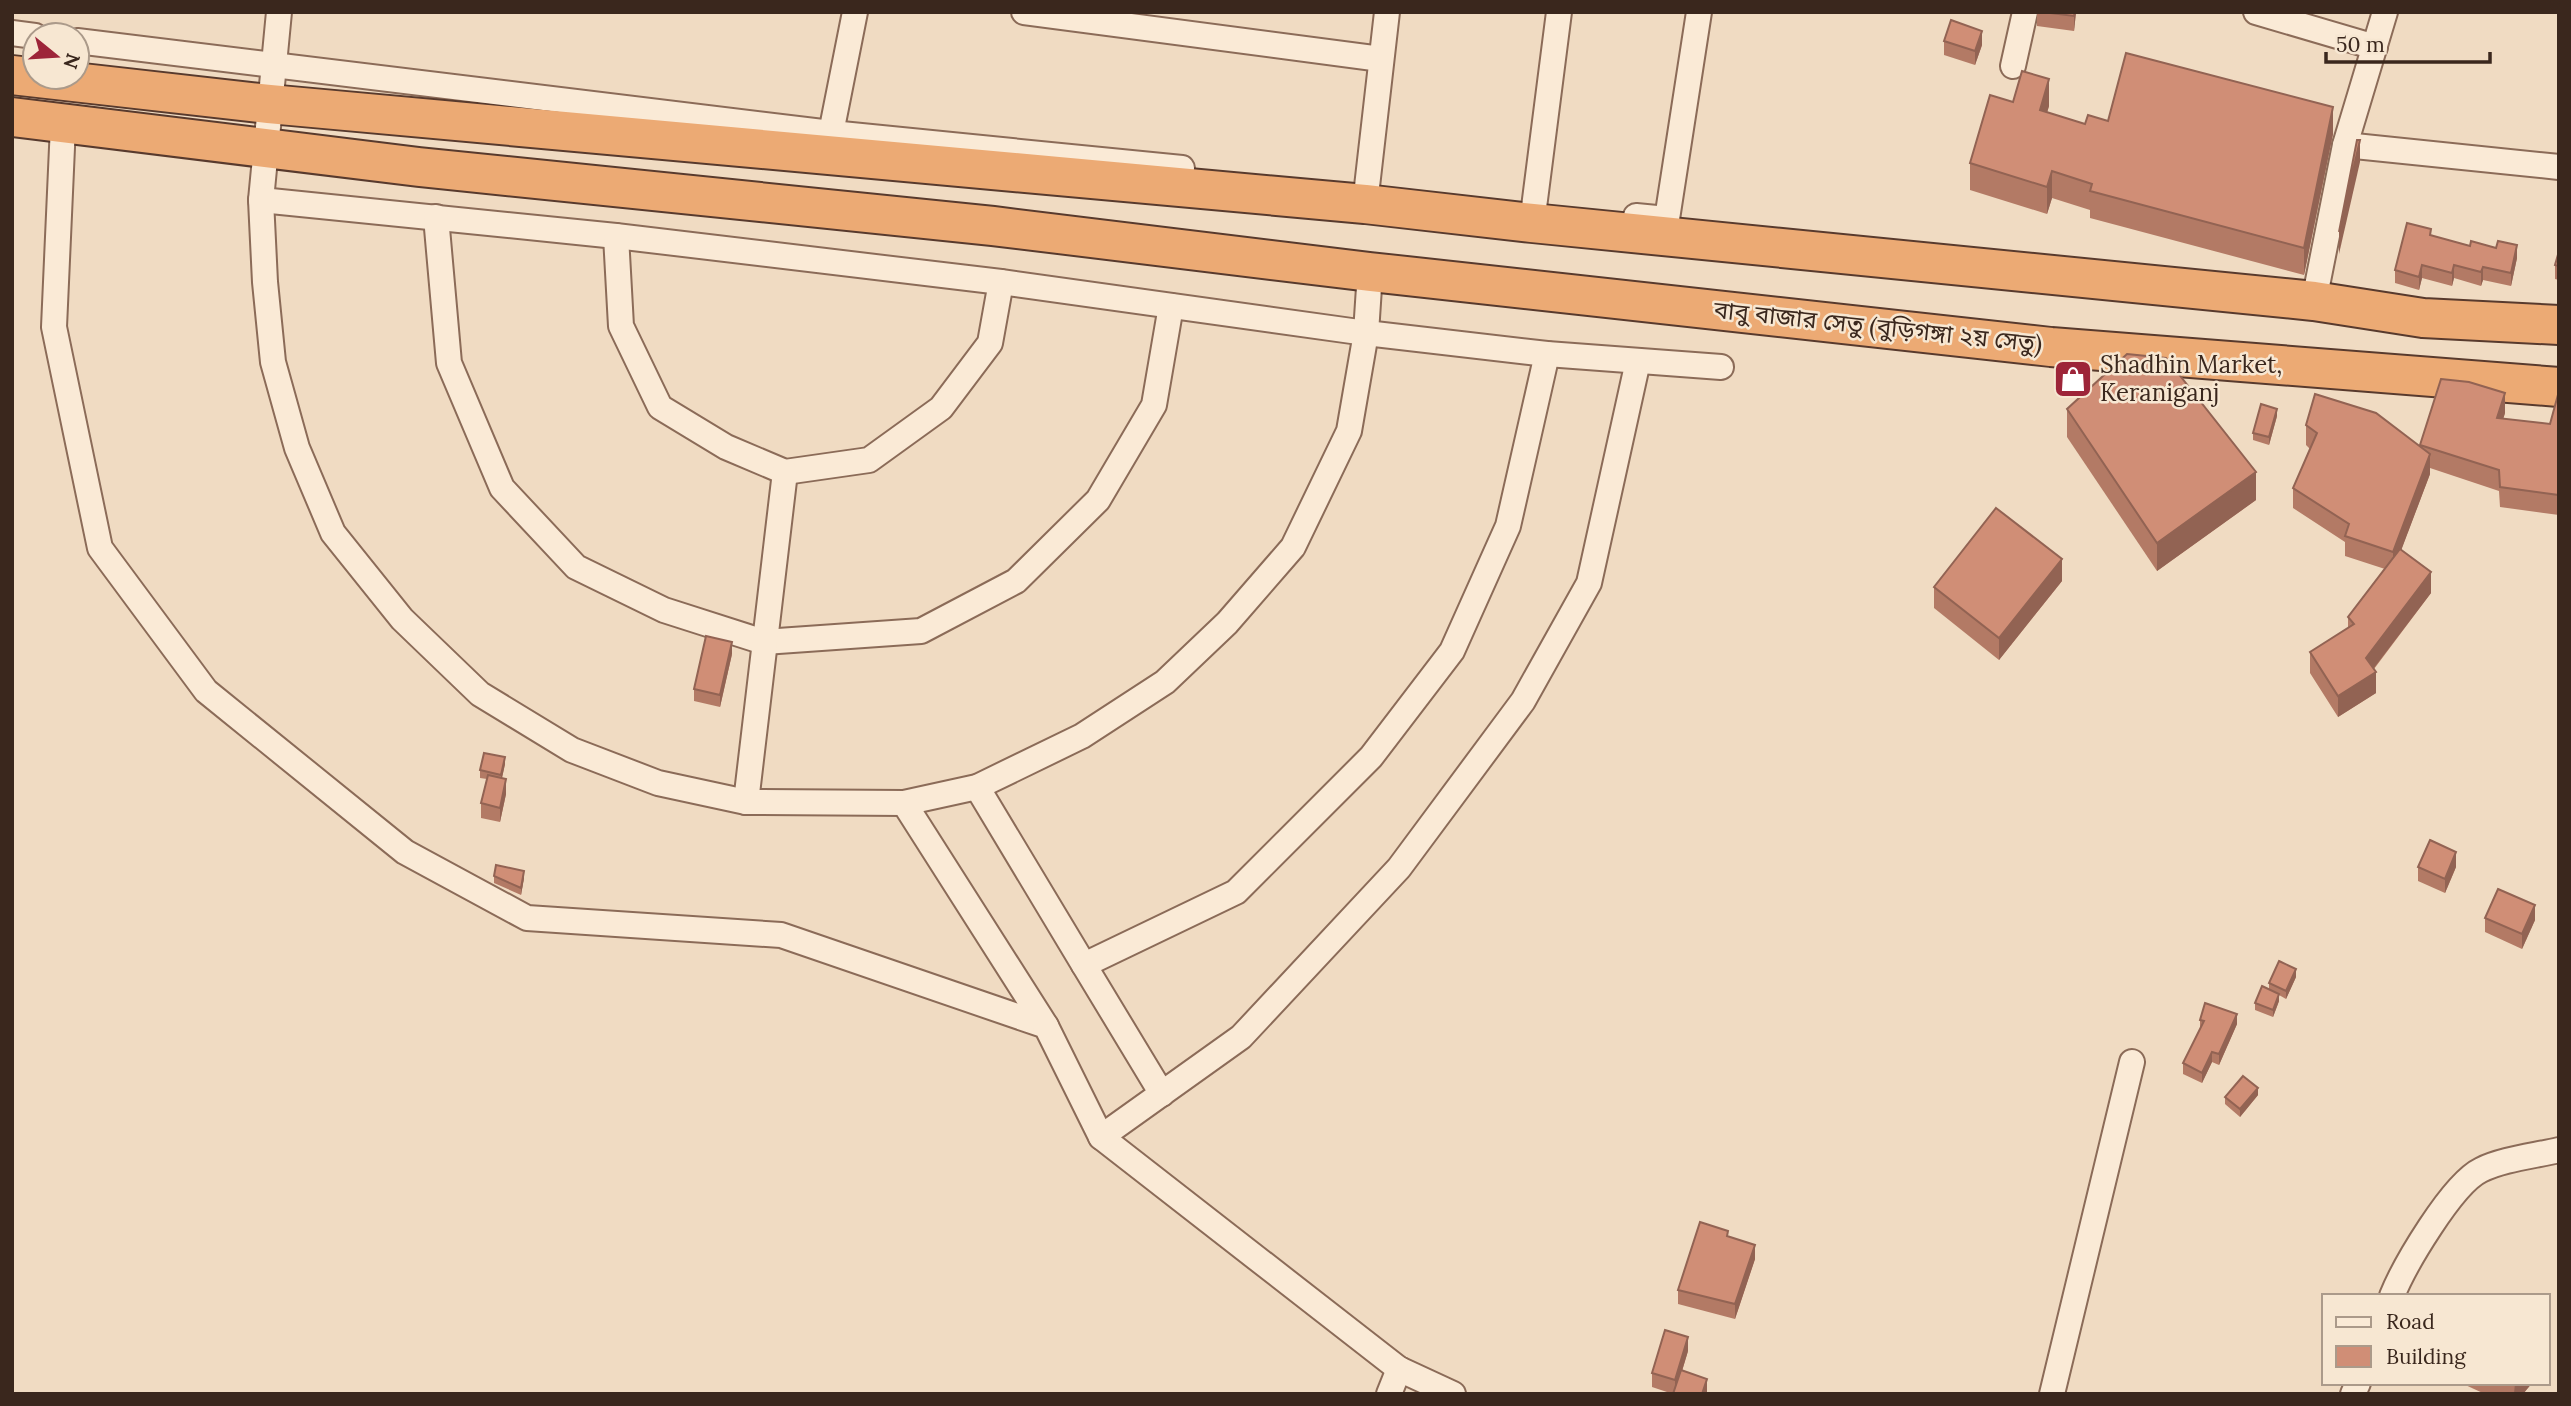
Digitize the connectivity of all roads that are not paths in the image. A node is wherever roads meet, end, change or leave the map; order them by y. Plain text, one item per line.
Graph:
1 (279, 12) edge
2 (855, 12) edge
3 (1024, 12) edge
4 (1387, 12) edge
5 (1559, 12) edge
6 (1699, 12) edge
7 (2025, 12) edge
8 (2256, 12) edge
9 (2385, 12) edge
10 (91, 43) edge
11 (2375, 47) junction
12 (1381, 59) junction
13 (274, 64) junction
14 (2013, 66) dead end
15 (12, 75) edge
16 (269, 104) junction
17 (12, 117) edge
18 (63, 125) junction
19 (831, 133) junction
20 (2345, 145) junction
21 (264, 148) junction
22 (2559, 167) edge
23 (1365, 195) junction
24 (261, 200) junction
25 (1532, 215) junction
26 (436, 217) junction
27 (616, 236) junction
28 (1370, 272) junction
29 (1000, 282) junction
30 (2314, 301) junction
31 (1171, 306) junction
32 (2559, 326) edge
33 (1366, 333) junction
34 (1547, 354) junction
35 (1638, 361) junction
36 (1721, 367) dead end
37 (2559, 387) edge
38 (785, 472) junction
39 (764, 642) junction
40 (977, 787) junction
41 (747, 802) junction
42 (904, 803) junction
43 (1084, 965) junction
44 (1046, 1026) junction
45 (2133, 1062) dead end
46 (1162, 1094) junction
47 (1101, 1137) junction
48 (2559, 1150) edge
49 (2393, 1294) edge
50 (1399, 1369) junction
51 (1389, 1394) edge
52 (1453, 1394) edge
53 (2052, 1394) edge

1 - 13 street
2 - 19 street
3 - 12 street
4 - 12 street
5 - 25 street
6 - 25 street
7 - 14 street
8 - 11 street
9 - 11 street
10 - 13 street
11 - 20 street
12 - 23 street
13 - 16 street
13 - 19 street
15 - 16 highway
16 - 21 street
16 - 23 highway
17 - 18 highway, বাবু বাজার সেতু (বুড়িগঙ্গা ২য় সেতু)
18 - 21 highway, বাবু বাজার সেতু (বুড়িগঙ্গা ২য় সেতু)
18 - 44 street
19 - 23 street
20 - 22 street
20 - 30 street
21 - 24 street
21 - 28 highway, বাবু বাজার সেতু (বুড়িগঙ্গা ২য় সেতু)
23 - 25 highway
24 - 26 street
24 - 41 street
25 - 30 highway
26 - 27 street
26 - 39 street
27 - 29 street
27 - 38 street
28 - 33 street
28 - 37 highway, বাবু বাজার সেতু (বুড়িগঙ্গা ২য় সেতু)
29 - 31 street
29 - 38 street
30 - 32 highway
31 - 33 street
31 - 39 street
33 - 34 street
33 - 40 street
34 - 35 street
34 - 43 street
35 - 36 street
35 - 46 street
38 - 39 street
39 - 41 street
40 - 42 street
40 - 43 street
41 - 42 street
42 - 44 street
43 - 46 street
44 - 47 street
45 - 53 street
46 - 47 street
47 - 50 street
48 - 49 street
50 - 51 street
50 - 52 street

